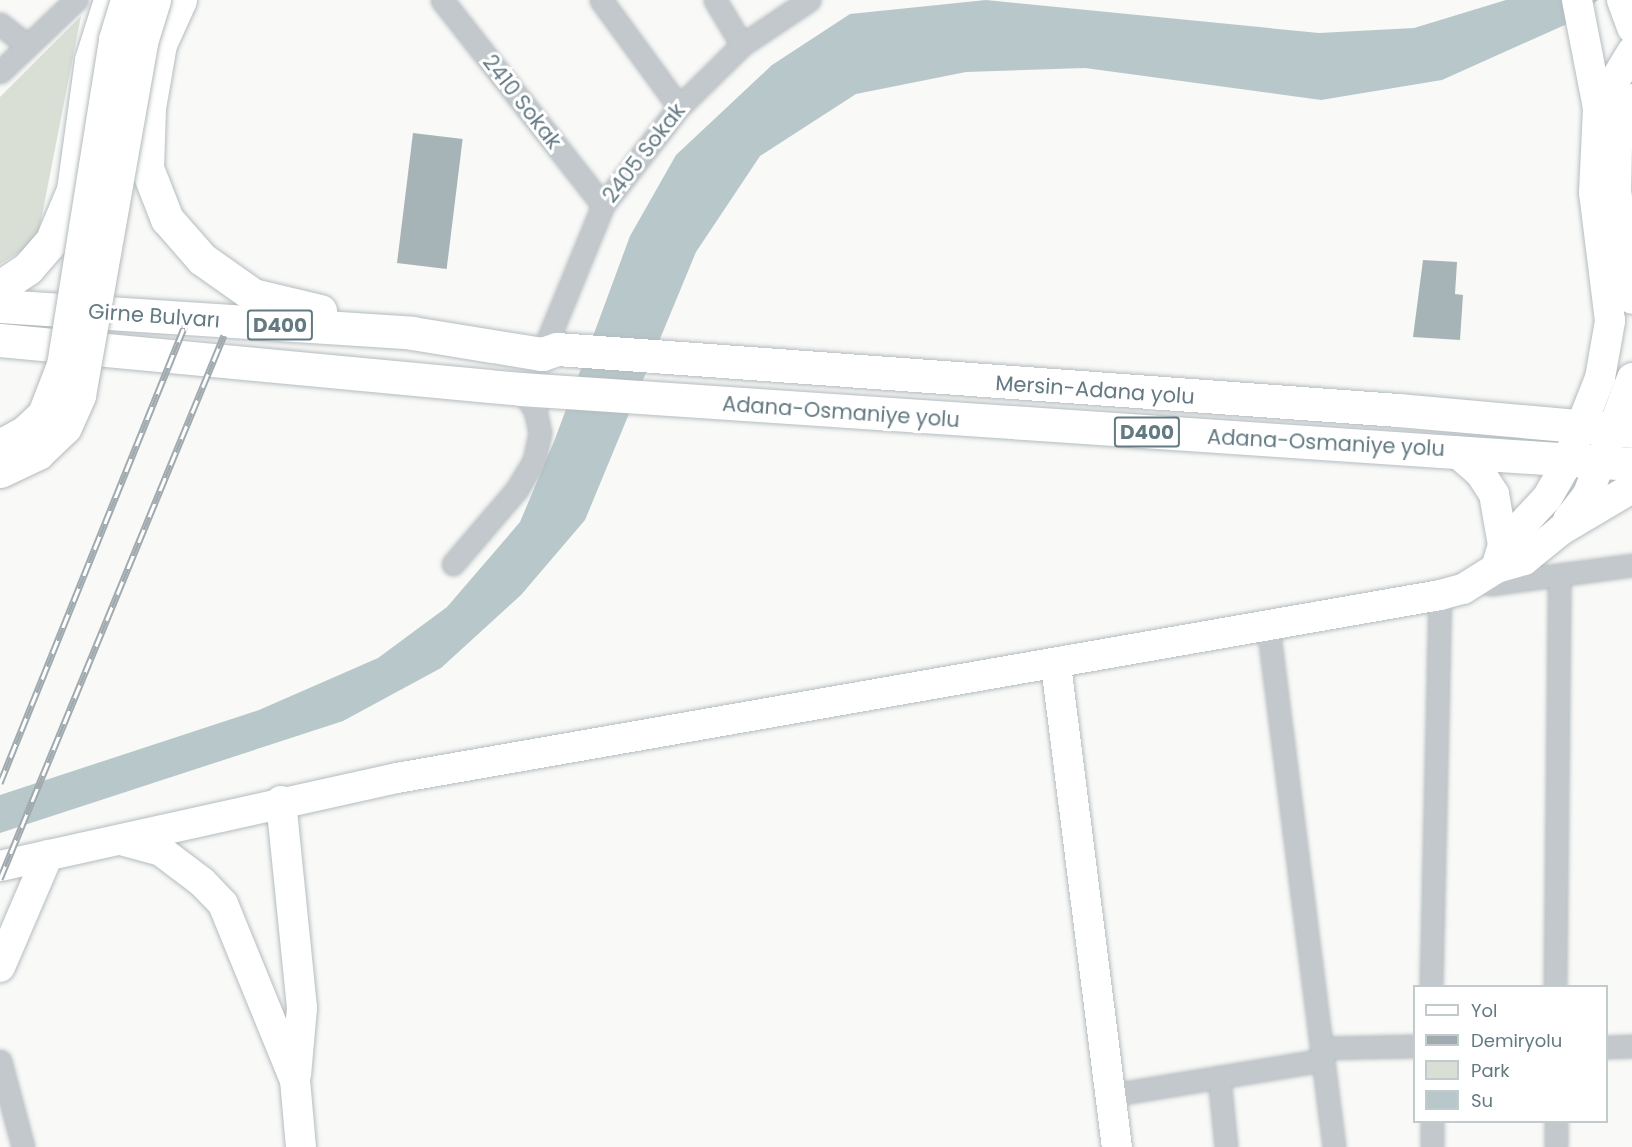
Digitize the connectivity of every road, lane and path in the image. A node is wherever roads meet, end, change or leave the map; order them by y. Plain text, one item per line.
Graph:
1 (76, 0) edge
2 (110, 0) edge
3 (128, 0) edge
4 (154, 0) edge
5 (180, 0) edge
6 (441, 0) edge
7 (602, 0) edge
8 (715, 0) edge
9 (809, 0) edge
10 (1581, 14) edge
11 (0, 24) edge
12 (27, 45) junction
13 (742, 45) junction
14 (1632, 52) edge
15 (0, 72) edge
16 (1619, 106) edge
17 (679, 107) junction
18 (603, 205) junction
19 (0, 287) edge
20 (1632, 299) edge
21 (0, 306) edge
22 (412, 333) junction
23 (0, 340) edge
24 (550, 351) junction
25 (178, 354) junction
26 (0, 357) edge
27 (1632, 378) edge
28 (521, 389) junction
29 (1608, 430) edge
30 (0, 446) edge
31 (1455, 451) junction
32 (1568, 460) junction
33 (1600, 463) junction
34 (1632, 464) edge
35 (0, 471) edge
36 (1632, 488) edge
37 (1561, 530) junction
38 (453, 564) dead end
39 (1493, 564) junction
40 (1632, 565) edge
41 (1558, 577) junction
42 (1440, 595) junction
43 (1268, 626) junction
44 (1056, 665) junction
45 (281, 801) junction
46 (115, 838) junction
47 (48, 855) junction
48 (0, 866) edge
49 (0, 967) edge
50 (1431, 985) edge
51 (1555, 985) edge
52 (1413, 1046) edge
53 (1632, 1046) edge
54 (1608, 1047) edge
55 (1322, 1054) junction
56 (0, 1061) edge
57 (1219, 1077) junction
58 (295, 1080) junction
59 (1111, 1095) junction
60 (1432, 1123) edge
61 (1556, 1123) edge
62 (23, 1147) edge
63 (301, 1147) edge
64 (1117, 1147) edge
65 (1226, 1147) edge
66 (1334, 1147) edge
67 (1432, 1147) edge
68 (1556, 1147) edge

1 - 12 street
2 - 19 highway
3 - 30 highway, bridge
4 - 35 highway, bridge
5 - 22 highway
6 - 18 street, 2410 Sokak
7 - 17 street
8 - 13 street
9 - 13 street, 2405 Sokak
10 - 16 main road
11 - 12 street
12 - 15 street
13 - 17 street, 2405 Sokak
14 - 16 main road
16 - 20 main road
16 - 29 main road
17 - 18 street, 2405 Sokak
18 - 24 street, 2405 Sokak
21 - 22 highway, Girne Bulvarı / D400
22 - 24 highway, Girne Bulvarı / D400
23 - 25 highway, Girne Bulvarı / D400
24 - 29 highway, Mersin-Adana yolu / D400
25 - 26 highway
25 - 28 highway, Girne Bulvarı / D400
27 - 29 main road
28 - 31 highway, Adana-Osmaniye yolu / D400
28 - 38 street
29 - 32 main road
29 - 33 main road
31 - 32 highway, Adana-Osmaniye yolu / D400
31 - 39 main road
32 - 33 highway, Adana-Osmaniye yolu / D400
32 - 39 main road
33 - 34 highway, Adana-Osmaniye yolu / D400
33 - 37 main road
36 - 37 main road
37 - 39 main road
39 - 41 street
39 - 42 main road
40 - 41 street
41 - 51 street
42 - 43 main road
42 - 50 street
43 - 44 main road
43 - 55 street
44 - 45 main road
44 - 59 main road
45 - 46 main road
45 - 58 main road
46 - 47 main road
46 - 58 main road
47 - 48 main road
47 - 49 main road
52 - 55 street
53 - 54 street
55 - 57 street
55 - 66 street
56 - 62 street
57 - 59 street
57 - 65 street
58 - 63 main road
59 - 64 main road
60 - 67 street
61 - 68 street

